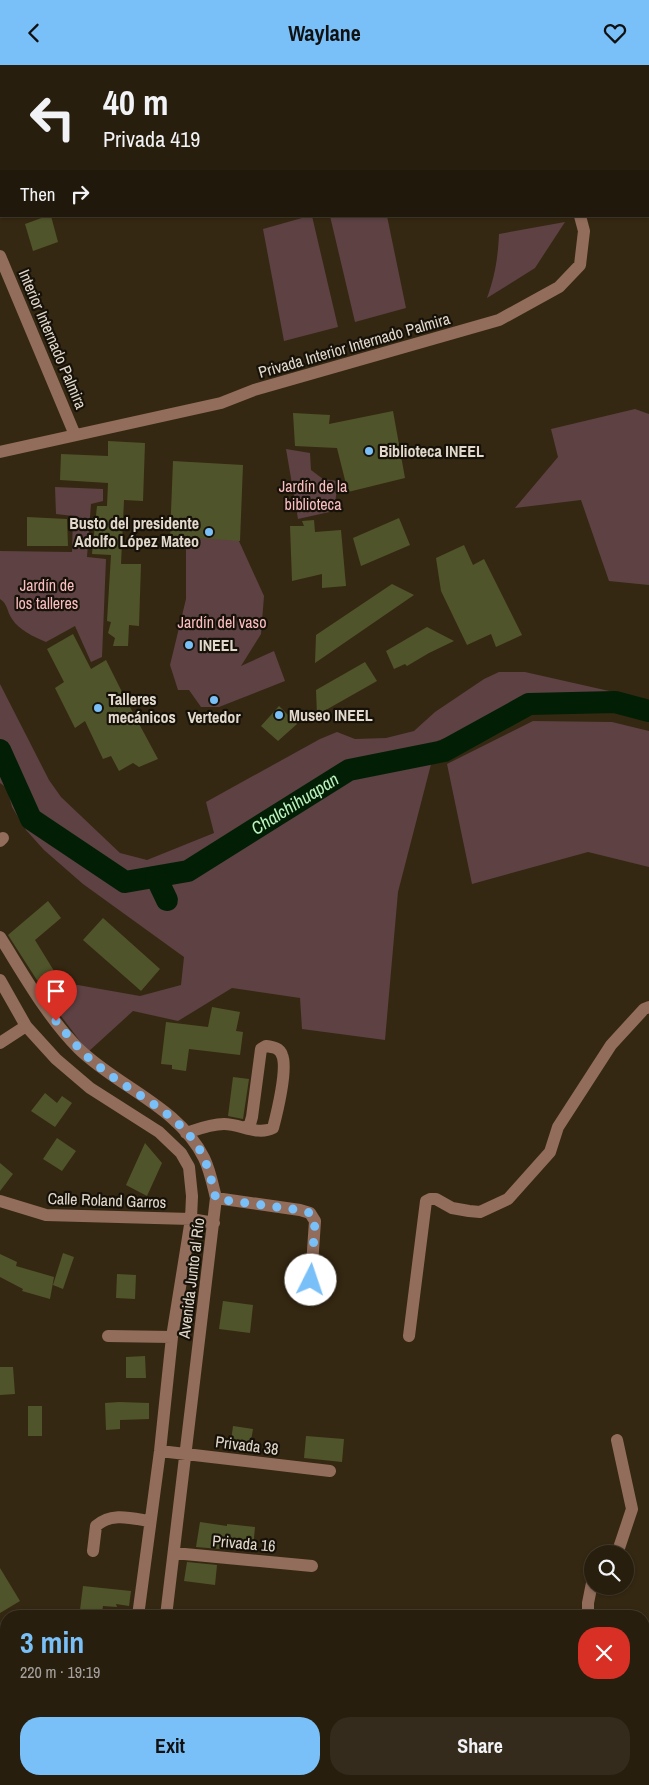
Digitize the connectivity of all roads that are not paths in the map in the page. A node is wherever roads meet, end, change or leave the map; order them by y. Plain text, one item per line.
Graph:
1 (580, 217) edge
2 (0, 256) edge
3 (75, 435) junction
4 (0, 452) edge
5 (0, 937) edge
6 (0, 980) edge
7 (649, 1007) edge
8 (26, 1026) junction
9 (0, 1043) edge
10 (101, 1068) junction
11 (90, 1088) junction
12 (245, 1128) junction
13 (186, 1133) junction
14 (216, 1199) junction
15 (0, 1201) edge
16 (191, 1219) junction
17 (214, 1223) junction
18 (311, 1280) dead end
19 (108, 1336) dead end
20 (409, 1336) dead end
21 (172, 1337) junction
22 (617, 1440) dead end
23 (160, 1451) junction
24 (186, 1454) junction
25 (330, 1471) dead end
26 (149, 1521) junction
27 (621, 1545) edge
28 (93, 1551) dead end
29 (174, 1553) junction
30 (312, 1566) dead end
31 (590, 1595) edge
32 (139, 1610) edge
33 (167, 1610) edge
34 (588, 1610) edge

1 - 3 street, Privada Interior Internado Palmira
2 - 3 street, Interior Internado Palmira
3 - 4 street, Privada Interior Internado Palmira
5 - 10 street, Avenida Junto al Río
6 - 8 street, Avenida Junto al Río
7 - 20 street
8 - 9 street
8 - 11 street, Avenida Junto al Río
10 - 11 street
10 - 13 street, Avenida Junto al Río
11 - 16 street, Avenida Junto al Río
12 - 12 street
12 - 13 street
13 - 14 street, Avenida Junto al Río
14 - 17 street, Avenida Junto al Río
14 - 18 street
15 - 16 street, Calle Roland Garros
16 - 17 street, Calle Roland Garros
16 - 21 street, Avenida Junto al Río
17 - 24 street, Avenida Junto al Río
19 - 21 street
21 - 23 street, Avenida Junto al Río
22 - 27 street
23 - 24 street, Privada 38
23 - 26 street, Avenida Junto al Río
24 - 25 street, Privada 38
24 - 29 street, Avenida Junto al Río
26 - 28 street
26 - 32 street, Avenida Junto al Río
29 - 30 street, Privada 16
29 - 33 street, Avenida Junto al Río
31 - 34 street

